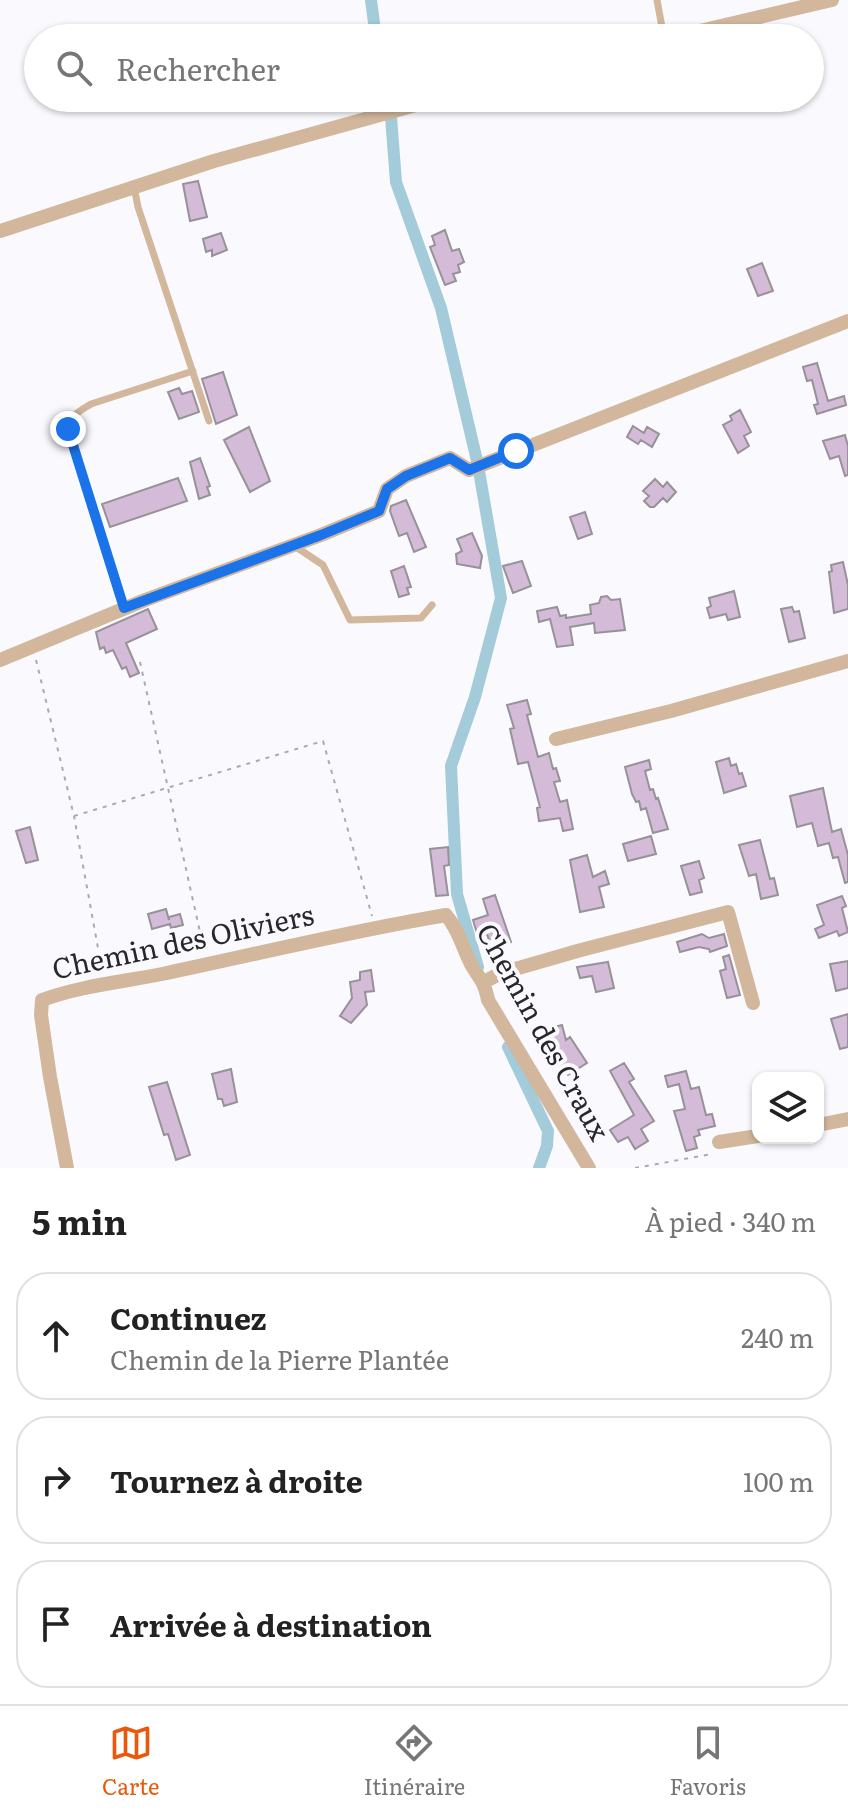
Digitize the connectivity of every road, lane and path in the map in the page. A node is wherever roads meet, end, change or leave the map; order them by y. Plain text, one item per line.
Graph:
1 (657, 0) edge
2 (832, 0) edge
3 (661, 24) edge
4 (730, 24) edge
5 (391, 112) edge
6 (134, 187) junction
7 (0, 231) edge
8 (848, 321) edge
9 (193, 371) junction
10 (209, 421) dead end
11 (292, 545) junction
12 (432, 605) dead end
13 (124, 608) junction
14 (33, 647) junction
15 (0, 660) edge
16 (848, 661) edge
17 (140, 662) dead end
18 (556, 739) dead end
19 (168, 787) junction
20 (74, 816) junction
21 (452, 922) joint
22 (375, 928) junction
23 (207, 963) junction
24 (484, 982) junction
25 (105, 984) junction
26 (753, 1003) dead end
27 (848, 1119) edge
28 (824, 1124) edge
29 (752, 1138) edge
30 (716, 1148) joint
31 (67, 1168) edge
32 (589, 1168) edge
33 (635, 1168) edge

1 - 3 lane
2 - 4 street
5 - 6 street
6 - 7 street
6 - 9 lane
8 - 11 street
9 - 10 lane
9 - 13 lane
11 - 12 lane
11 - 13 street
13 - 14 street
14 - 15 street
14 - 20 path
16 - 18 street
17 - 19 path
19 - 20 path
19 - 22 path
19 - 23 path
20 - 25 path
21 - 22 street, Chemin des Oliviers
21 - 24 street, Chemin des Craux
22 - 23 street, Chemin des Oliviers
23 - 25 street, Chemin des Oliviers
24 - 26 street
24 - 32 street, Chemin des Craux
25 - 31 street, Chemin des Oliviers
27 - 28 street
29 - 30 street
30 - 33 path

